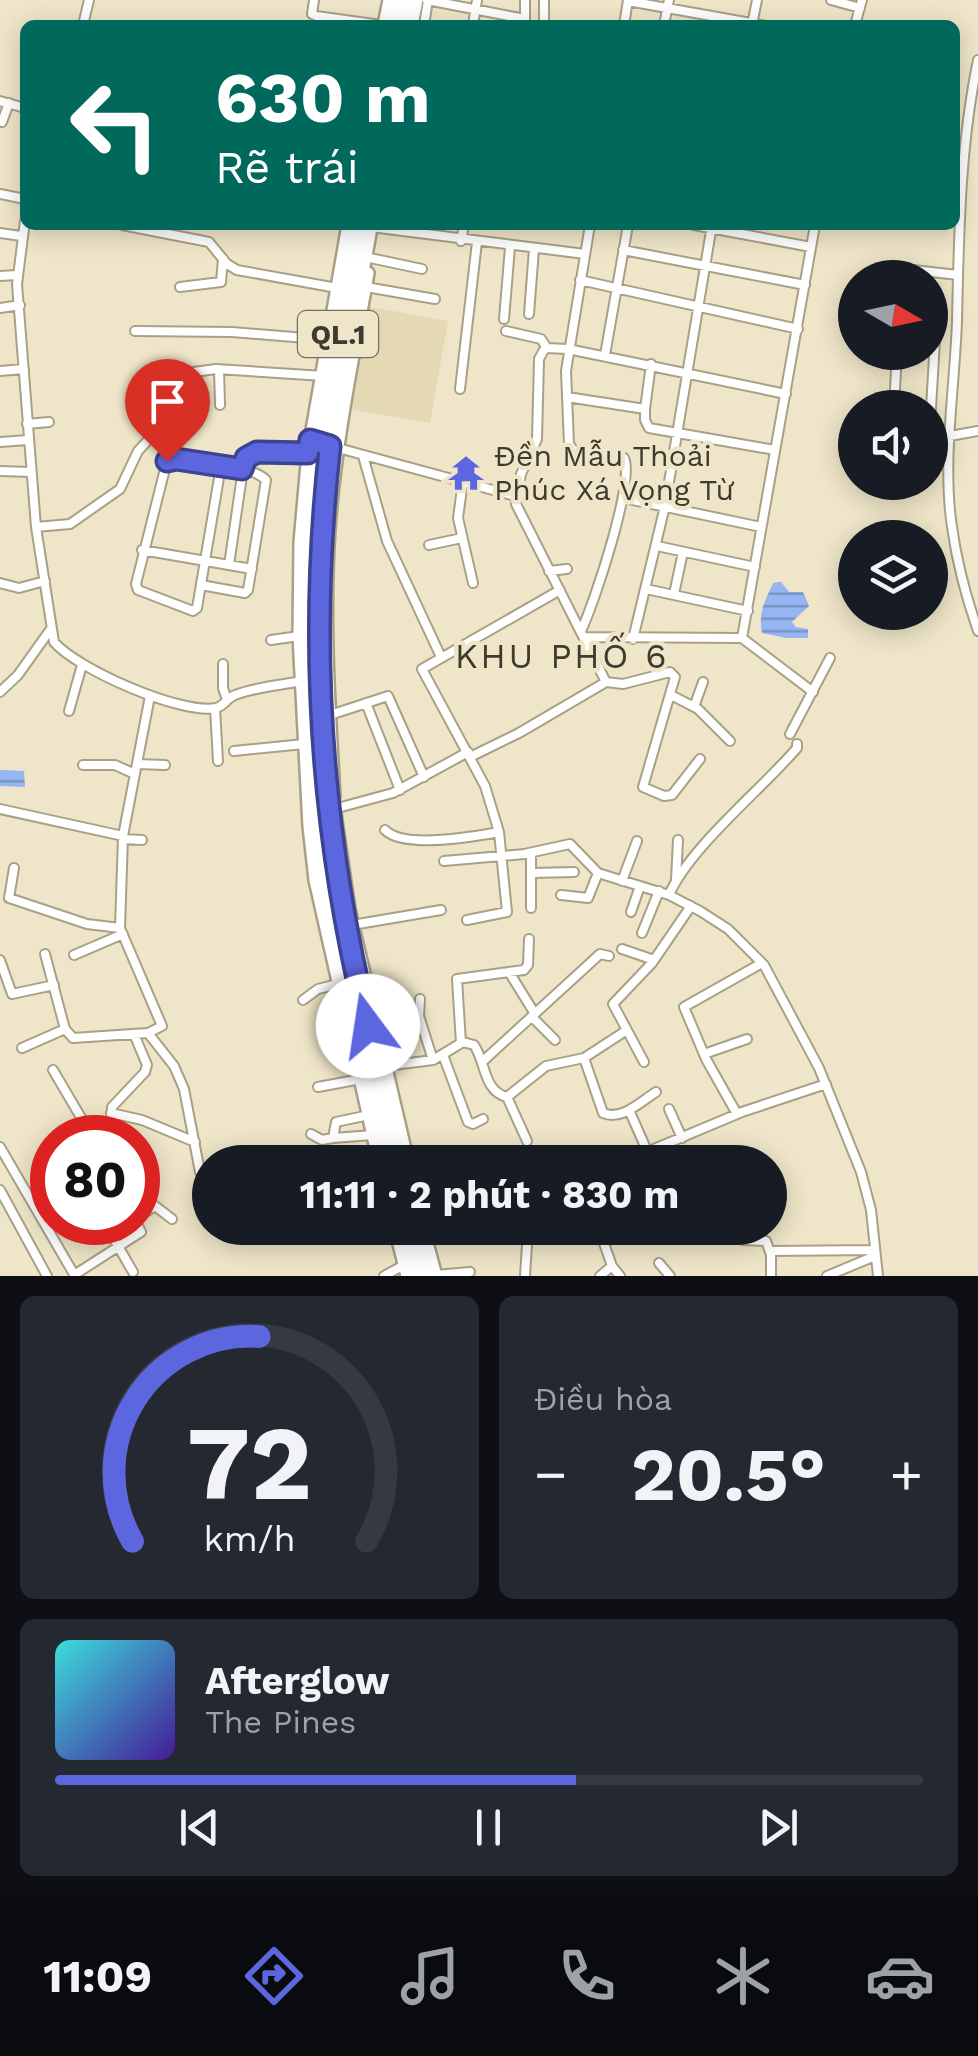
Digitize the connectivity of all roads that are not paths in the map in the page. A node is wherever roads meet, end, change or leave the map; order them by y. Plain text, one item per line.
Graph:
1 (314, 0) edge
2 (428, 0) edge
3 (628, 0) edge
4 (831, 0) edge
5 (476, 4) edge
6 (668, 4) edge
7 (861, 4) edge
8 (345, 20) edge
9 (520, 20) edge
10 (738, 20) edge
11 (978, 60) edge
12 (4, 102) edge
13 (960, 113) edge
14 (968, 114) junction
15 (2, 122) dead end
16 (23, 230) edge
17 (148, 230) edge
18 (348, 230) edge
19 (368, 230) edge
20 (369, 230) edge
21 (370, 230) edge
22 (396, 230) edge
23 (463, 230) edge
24 (589, 230) edge
25 (627, 230) edge
26 (711, 230) edge
27 (727, 230) edge
28 (814, 230) edge
29 (0, 233) edge
30 (21, 236) junction
31 (461, 240) junction
32 (476, 242) junction
33 (510, 246) junction
34 (811, 247) junction
35 (534, 249) junction
36 (623, 250) junction
37 (584, 254) junction
38 (370, 258) junction
39 (224, 259) junction
40 (704, 266) junction
41 (422, 269) dead end
42 (948, 274) edge
43 (17, 275) junction
44 (958, 275) junction
45 (0, 276) edge
46 (580, 280) junction
47 (805, 286) junction
48 (180, 287) dead end
49 (366, 287) junction
50 (616, 288) junction
51 (342, 289) junction
52 (436, 298) dead end
53 (20, 305) junction
54 (697, 307) junction
55 (0, 308) edge
56 (530, 314) dead end
57 (504, 318) dead end
58 (798, 329) junction
59 (506, 331) dead end
60 (135, 332) dead end
61 (333, 340) junction
62 (547, 348) junction
63 (568, 349) junction
64 (605, 355) junction
65 (651, 364) junction
66 (24, 368) junction
67 (219, 369) junction
68 (934, 370) edge
69 (0, 371) edge
70 (685, 372) junction
71 (326, 376) junction
72 (953, 382) junction
73 (934, 384) junction
74 (460, 389) dead end
75 (933, 390) edge
76 (786, 394) junction
77 (567, 396) junction
78 (680, 404) junction
79 (220, 405) dead end
80 (694, 406) dead end
81 (646, 409) junction
82 (49, 422) dead end
83 (27, 424) junction
84 (676, 431) junction
85 (978, 431) edge
86 (950, 436) junction
87 (28, 440) junction
88 (0, 442) edge
89 (321, 446) junction
90 (775, 450) junction
91 (363, 456) junction
92 (221, 466) junction
93 (242, 469) junction
94 (0, 471) edge
95 (31, 472) junction
96 (463, 481) junction
97 (515, 496) junction
98 (623, 498) junction
99 (665, 506) junction
100 (36, 527) junction
101 (761, 527) junction
102 (462, 538) junction
103 (429, 544) dead end
104 (657, 546) junction
105 (142, 550) junction
106 (683, 552) junction
107 (205, 561) junction
108 (229, 565) junction
109 (755, 567) junction
110 (252, 569) junction
111 (567, 570) dead end
112 (549, 571) junction
113 (45, 581) junction
114 (0, 583) edge
115 (474, 583) dead end
116 (201, 585) junction
117 (646, 588) junction
118 (560, 590) junction
119 (674, 594) junction
120 (748, 610) junction
121 (50, 630) junction
122 (978, 631) edge
123 (582, 634) junction
124 (299, 636) junction
125 (633, 638) junction
126 (742, 638) junction
127 (271, 640) dead end
128 (442, 656) junction
129 (830, 658) dead end
130 (82, 664) junction
131 (223, 664) dead end
132 (315, 681) junction
133 (606, 682) junction
134 (703, 682) dead end
135 (0, 692) edge
136 (813, 692) junction
137 (671, 695) junction
138 (150, 696) junction
139 (227, 700) junction
140 (366, 703) junction
141 (694, 706) junction
142 (215, 708) junction
143 (69, 711) dead end
144 (330, 715) junction
145 (790, 734) dead end
146 (730, 742) dead end
147 (304, 744) junction
148 (798, 744) dead end
149 (234, 751) dead end
150 (469, 755) junction
151 (700, 759) dead end
152 (218, 761) dead end
153 (83, 765) dead end
154 (165, 765) dead end
155 (309, 768) junction
156 (136, 769) junction
157 (424, 776) junction
158 (400, 790) junction
159 (0, 809) edge
160 (331, 809) junction
161 (385, 830) dead end
162 (499, 832) junction
163 (123, 838) junction
164 (142, 840) dead end
165 (678, 840) dead end
166 (637, 841) dead end
167 (532, 852) junction
168 (503, 856) junction
169 (444, 861) dead end
170 (14, 868) dead end
171 (574, 872) dead end
172 (532, 873) junction
173 (598, 874) junction
174 (676, 880) junction
175 (622, 881) junction
176 (640, 886) junction
177 (659, 891) junction
178 (670, 895) junction
179 (562, 896) dead end
180 (690, 906) junction
181 (531, 908) dead end
182 (441, 910) dead end
183 (630, 912) dead end
184 (468, 920) dead end
185 (350, 926) junction
186 (121, 931) junction
187 (642, 933) dead end
188 (529, 939) dead end
189 (622, 949) dead end
190 (45, 954) dead end
191 (74, 955) dead end
192 (608, 956) dead end
193 (0, 960) edge
194 (654, 960) junction
195 (762, 962) junction
196 (510, 972) junction
197 (3, 977) edge
198 (338, 984) junction
199 (54, 985) junction
200 (420, 999) dead end
201 (304, 1000) dead end
202 (534, 1016) junction
203 (65, 1029) junction
204 (627, 1030) junction
205 (134, 1034) junction
206 (148, 1034) junction
207 (748, 1039) dead end
208 (555, 1040) dead end
209 (461, 1043) junction
210 (22, 1048) dead end
211 (704, 1054) junction
212 (442, 1055) junction
213 (584, 1058) junction
214 (433, 1060) junction
215 (482, 1062) junction
216 (644, 1062) dead end
217 (382, 1065) junction
218 (54, 1070) dead end
219 (364, 1079) junction
220 (826, 1084) junction
221 (318, 1086) dead end
222 (656, 1092) dead end
223 (507, 1097) junction
224 (669, 1109) dead end
225 (629, 1110) junction
226 (111, 1113) joint
227 (736, 1114) junction
228 (80, 1115) edge
229 (369, 1115) junction
230 (483, 1120) dead end
231 (312, 1134) dead end
232 (373, 1135) junction
233 (333, 1138) junction
234 (682, 1138) junction
235 (527, 1141) dead end
236 (195, 1142) junction
237 (196, 1145) edge
238 (375, 1145) edge
239 (382, 1145) edge
240 (400, 1145) edge
241 (644, 1145) edge
242 (667, 1145) edge
243 (0, 1147) edge
244 (0, 1190) edge
245 (160, 1210) edge
246 (172, 1219) dead end
247 (410, 1245) edge
248 (415, 1245) edge
249 (418, 1245) edge
250 (525, 1245) edge
251 (607, 1245) edge
252 (766, 1245) edge
253 (118, 1246) joint
254 (770, 1251) junction
255 (875, 1253) junction
256 (659, 1263) dead end
257 (612, 1266) junction
258 (133, 1272) dead end
259 (409, 1272) edge
260 (470, 1272) dead end
261 (877, 1274) edge
262 (75, 1275) edge
263 (47, 1276) edge
264 (384, 1276) edge
265 (428, 1276) edge
266 (436, 1276) edge
267 (525, 1276) edge
268 (600, 1276) edge
269 (620, 1276) edge
270 (670, 1276) edge
271 (771, 1276) edge
272 (827, 1276) edge
273 (866, 1276) edge

1 - 8 street
2 - 5 street
3 - 6 street
4 - 7 street
5 - 9 street
6 - 10 street
11 - 14 street
12 - 15 street
13 - 14 street
14 - 44 street
16 - 30 street
17 - 39 street
18 - 51 main road, QL.1
19 - 51 highway, QL.1
20 - 89 highway, QL.1
21 - 38 main road, QL.1
22 - 31 street
23 - 31 street
24 - 37 street
25 - 36 street
26 - 40 street
27 - 34 street
28 - 34 street
29 - 30 street
30 - 43 street
31 - 32 street
32 - 33 street
32 - 74 street
33 - 35 street
33 - 57 street
34 - 47 street
35 - 37 street
35 - 56 street
36 - 40 street
36 - 50 street
37 - 46 street
38 - 41 street
38 - 49 main road, QL.1
39 - 48 street
39 - 51 street
40 - 47 street
40 - 54 street
42 - 44 street
43 - 45 street
43 - 53 street
44 - 72 street
46 - 50 street
46 - 63 street
47 - 58 street
49 - 52 street
49 - 89 main road, QL.1
50 - 54 street
50 - 64 street
51 - 61 highway, QL.1
53 - 55 street
53 - 66 street
54 - 58 street
54 - 70 street
58 - 76 street
59 - 62 street
60 - 61 street
61 - 71 highway, QL.1
62 - 63 street
62 - 97 street
63 - 64 street
63 - 77 street
64 - 65 street
65 - 70 street
65 - 81 street
66 - 69 street
66 - 83 street
67 - 71 street
67 - 79 street
67 - 100 street
68 - 73 street
70 - 76 street
70 - 78 street
71 - 89 highway, QL.1
72 - 73 street
72 - 86 street
73 - 75 street
76 - 90 street
77 - 81 street
77 - 98 street
78 - 80 street
78 - 84 street
81 - 84 street
82 - 83 street
83 - 87 street
84 - 90 street
84 - 99 street
85 - 86 street
86 - 122 street
87 - 88 street
87 - 95 street
89 - 91 street
89 - 93 street
89 - 124 main road, QL.1
89 - 132 highway, QL.1
90 - 101 street
91 - 96 street
91 - 128 street
92 - 93 street
92 - 105 street
92 - 107 street
93 - 108 street
93 - 110 street
94 - 95 street
95 - 100 street
96 - 97 street
96 - 102 street
97 - 112 street
98 - 99 street
98 - 123 street
99 - 101 street
99 - 104 street
100 - 113 street
101 - 109 street
102 - 103 street
102 - 115 street
104 - 106 street
104 - 117 street
105 - 107 street
105 - 116 street
106 - 109 street
106 - 119 street
107 - 108 street
107 - 116 street
108 - 110 street
109 - 120 street
110 - 116 street
111 - 112 street
112 - 118 street
113 - 114 street
113 - 121 street
117 - 119 street
117 - 125 street
118 - 123 street
118 - 128 street
119 - 120 street
120 - 126 street
121 - 130 street
121 - 135 street
123 - 125 street
123 - 133 street
124 - 127 street
124 - 132 main road, QL.1
125 - 126 street
126 - 136 street
128 - 150 street
129 - 136 street
130 - 138 street
130 - 143 street
131 - 139 street
132 - 139 street
132 - 144 main road, QL.1
132 - 147 main road, QL.1
132 - 155 highway, QL.1
132 - 160 highway, QL.1
133 - 137 street
133 - 150 street
134 - 141 street
136 - 145 street
137 - 141 street
137 - 151 street
138 - 142 street
138 - 156 street
139 - 142 street
140 - 144 street
140 - 157 street
140 - 158 street
141 - 146 street
142 - 152 street
144 - 160 main road, QL.1
147 - 149 street
147 - 155 main road, QL.1
148 - 174 street
150 - 157 street
150 - 162 street
153 - 156 street
154 - 156 street
155 - 198 main road, QL.1
155 - 219 highway, QL.1
156 - 163 street
157 - 158 street
158 - 160 street
159 - 163 street
160 - 185 highway, QL.1
161 - 162 street
162 - 168 street
163 - 164 street
163 - 186 street
165 - 174 street
166 - 175 street
167 - 168 street
167 - 172 street
167 - 173 street
168 - 169 street
168 - 184 street
170 - 186 street
171 - 172 street
172 - 181 street
173 - 175 street
173 - 179 street
174 - 178 street
175 - 176 street
176 - 177 street
176 - 183 street
177 - 178 street
177 - 187 street
178 - 180 street
180 - 194 street
180 - 195 street
182 - 185 street
185 - 217 highway, QL.1
186 - 191 street
186 - 206 street
188 - 196 street
189 - 194 street
190 - 199 street
192 - 202 street
193 - 197 street
194 - 204 street
195 - 211 street
195 - 220 street
196 - 202 street
196 - 209 street
197 - 199 street
198 - 201 street
198 - 219 main road, QL.1
199 - 203 street
200 - 214 street
202 - 208 street
202 - 215 street
203 - 205 street
203 - 210 street
204 - 213 street
204 - 216 street
205 - 206 street
205 - 226 street
206 - 236 street
207 - 211 street
209 - 212 street
209 - 215 street
211 - 227 street
212 - 214 street
212 - 230 street
213 - 223 street
213 - 225 street
214 - 217 street
215 - 223 street
217 - 240 highway, QL.1
218 - 228 street
219 - 221 street
219 - 229 main road, QL.1
219 - 239 highway, QL.1
220 - 227 street
220 - 255 street
222 - 225 street
223 - 235 street
224 - 234 street
225 - 241 street
226 - 236 street
227 - 234 street
229 - 232 main road, QL.1
229 - 233 street
231 - 233 street
232 - 233 street
232 - 238 main road, QL.1
234 - 242 street
236 - 237 street
243 - 262 street
244 - 263 street
245 - 246 street
247 - 259 highway
248 - 265 highway
249 - 266 main road
250 - 267 street
251 - 257 street
252 - 254 street
253 - 258 street
253 - 262 street
254 - 255 street
254 - 271 street
255 - 261 street
255 - 272 street
256 - 270 street
257 - 268 street
257 - 269 street
259 - 264 street
260 - 266 street
261 - 273 street

